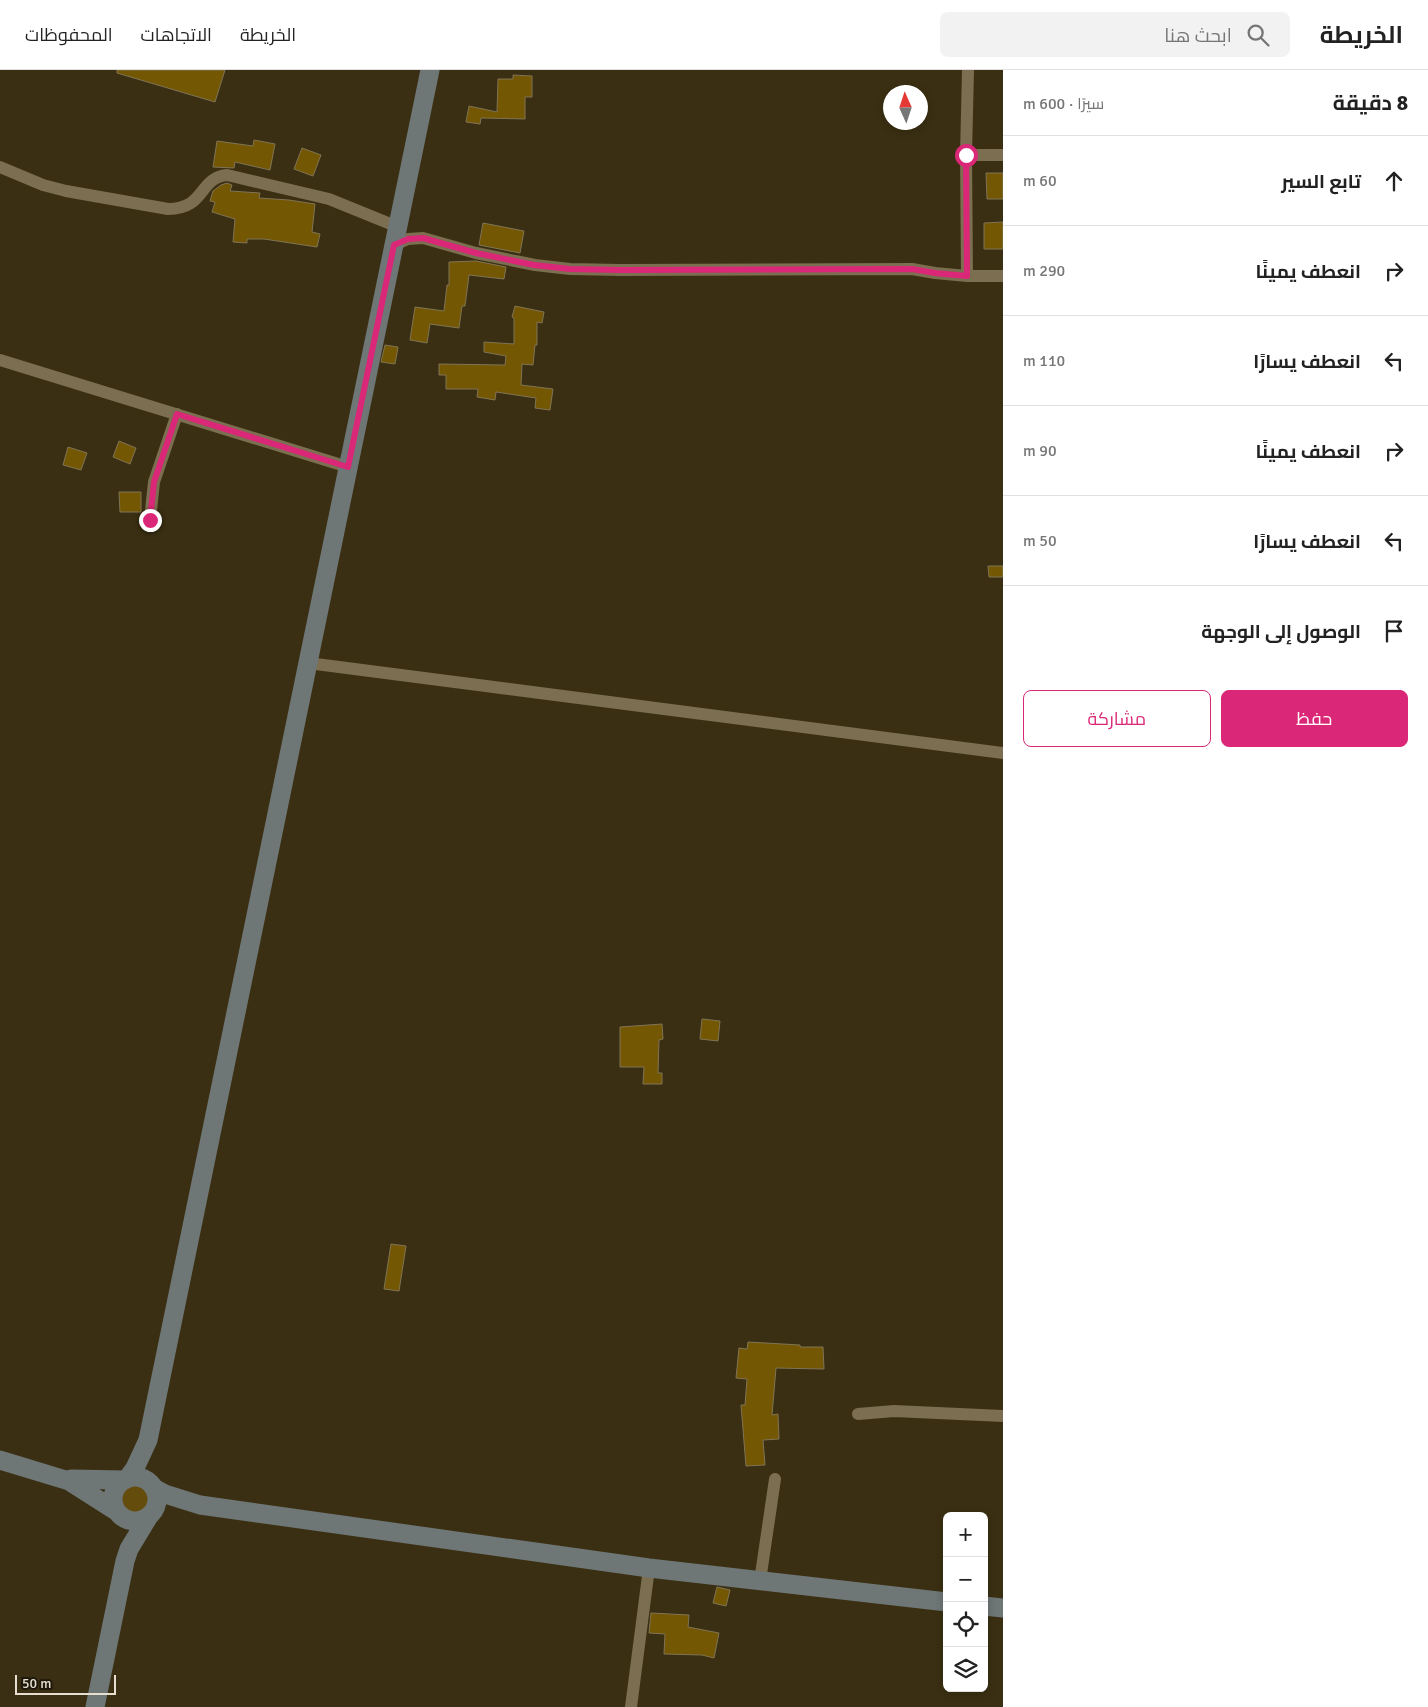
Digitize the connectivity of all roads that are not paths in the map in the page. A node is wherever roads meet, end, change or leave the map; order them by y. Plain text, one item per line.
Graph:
1 (430, 70) edge
2 (968, 70) edge
3 (966, 155) junction
4 (1003, 155) edge
5 (0, 167) edge
6 (396, 236) junction
7 (967, 276) junction
8 (1003, 276) edge
9 (0, 360) edge
10 (177, 414) junction
11 (348, 467) junction
12 (150, 520) dead end
13 (308, 662) junction
14 (1003, 753) edge
15 (858, 1414) dead end
16 (1003, 1416) edge
17 (148, 1440) junction
18 (0, 1460) edge
19 (57, 1477) junction
20 (774, 1479) dead end
21 (126, 1480) junction
22 (154, 1487) junction
23 (200, 1505) junction
24 (118, 1512) junction
25 (150, 1515) junction
26 (125, 1561) junction
27 (650, 1568) junction
28 (760, 1581) junction
29 (943, 1602) edge
30 (988, 1606) edge
31 (1003, 1608) edge
32 (95, 1707) edge
33 (631, 1707) edge

1 - 6 main road
2 - 3 street
3 - 4 street
3 - 7 street
5 - 6 street
6 - 7 street
6 - 11 main road
7 - 8 street
9 - 10 street
10 - 11 street
10 - 12 street
11 - 13 main road
13 - 14 street
13 - 17 main road
15 - 16 street
17 - 21 main road
17 - 22 main road
18 - 19 main road
19 - 21 main road
19 - 24 main road
20 - 28 street
21 - 22 main road
21 - 24 main road
22 - 23 main road
22 - 25 main road
23 - 25 main road
23 - 27 main road
24 - 25 main road
24 - 26 main road
25 - 26 main road
26 - 32 main road
27 - 28 main road
27 - 33 street
28 - 29 main road
30 - 31 main road

